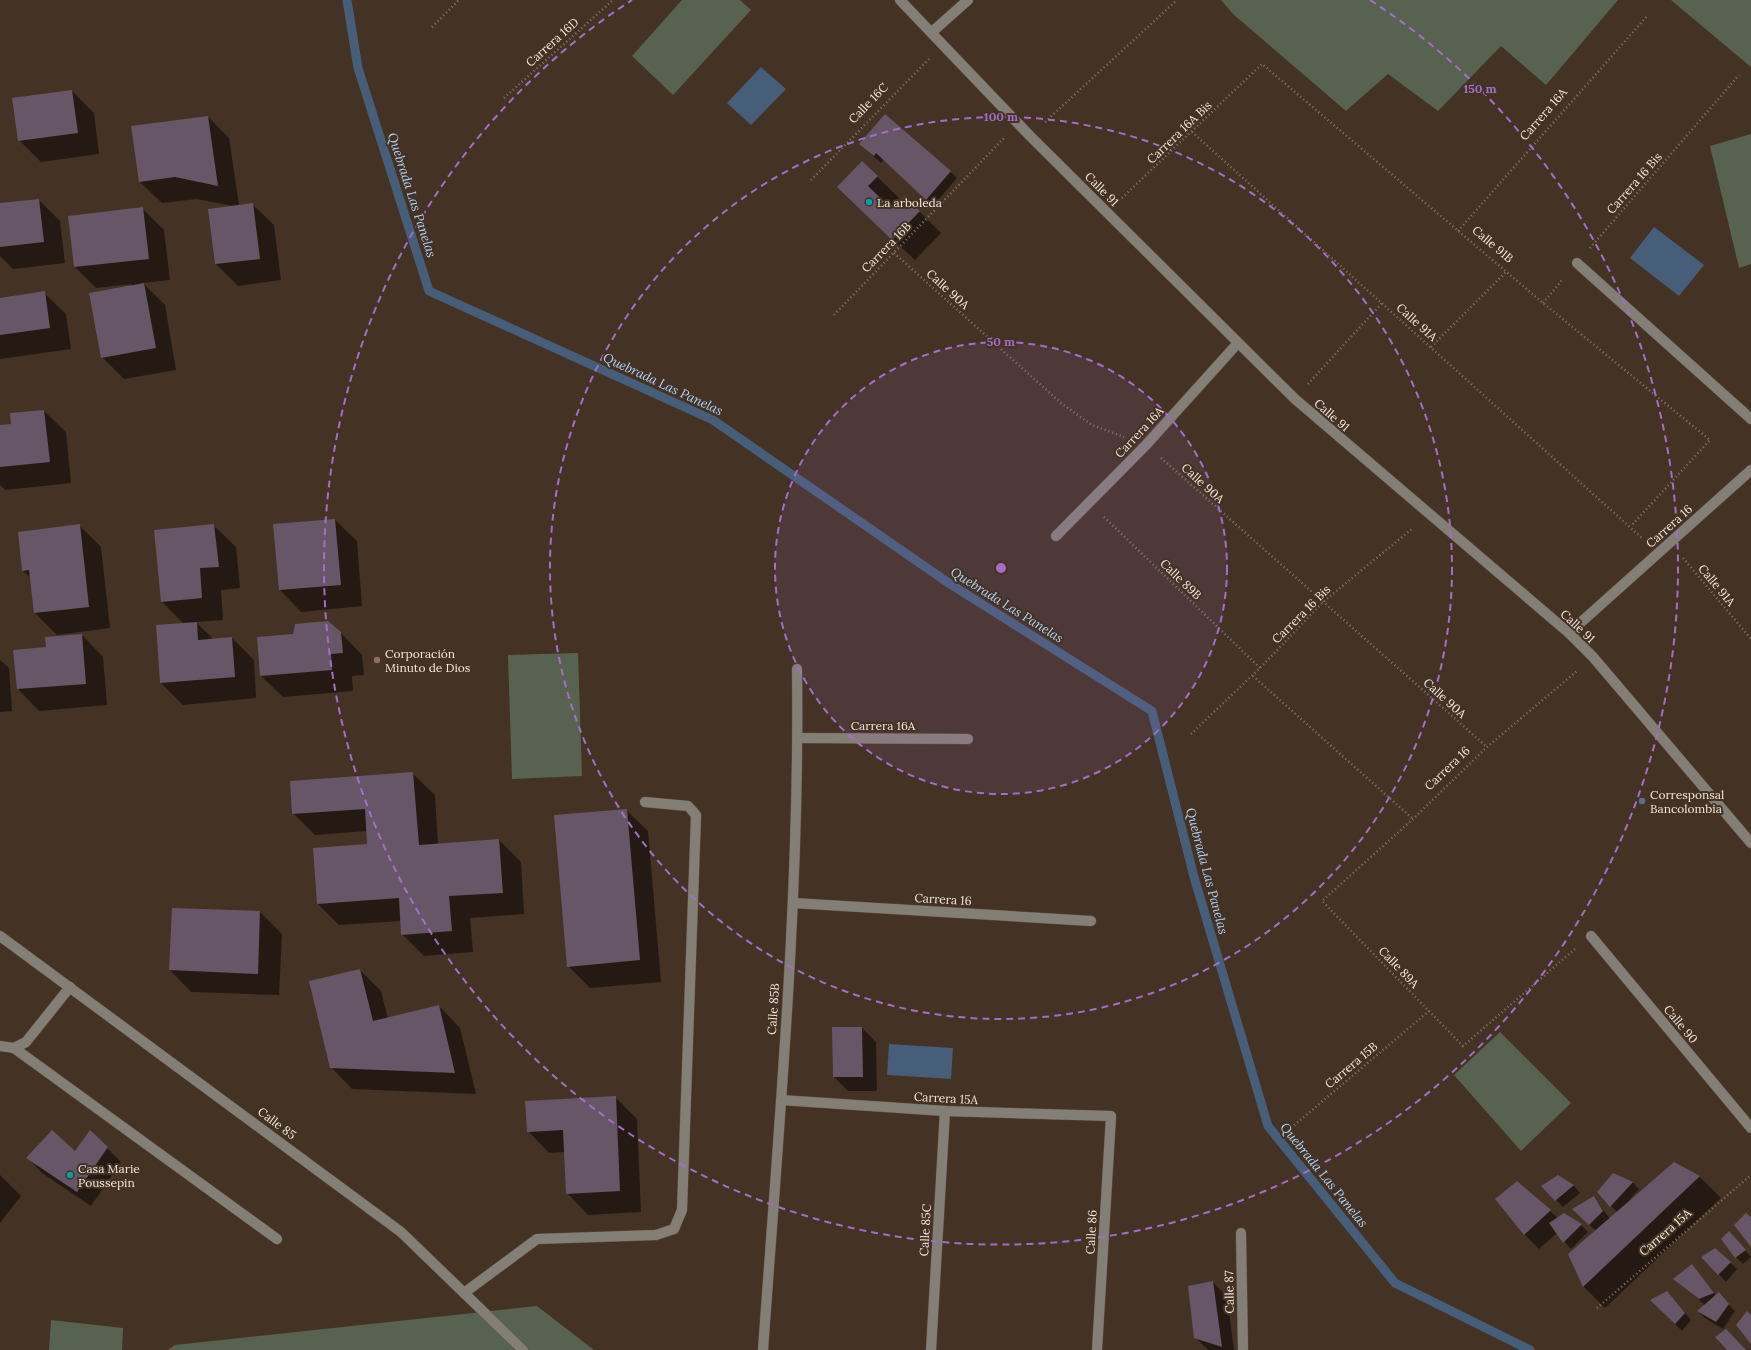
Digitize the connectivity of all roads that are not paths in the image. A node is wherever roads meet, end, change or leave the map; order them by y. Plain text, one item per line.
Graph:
1 (900, 0) edge
2 (968, 0) edge
3 (932, 32) junction
4 (1577, 263) road end
5 (1237, 344) junction
6 (1751, 419) edge
7 (1751, 470) edge
8 (1056, 536) dead end
9 (1569, 633) junction
10 (797, 669) dead end
11 (798, 738) junction
12 (968, 739) dead end
13 (645, 802) dead end
14 (1751, 843) edge
15 (793, 903) junction
16 (1091, 920) dead end
17 (0, 936) edge
18 (1590, 936) road end
19 (70, 987) junction
20 (0, 1046) edge
21 (14, 1048) junction
22 (781, 1100) junction
23 (945, 1111) junction
24 (1111, 1116) joint
25 (1751, 1128) edge
26 (1242, 1233) dead end
27 (276, 1239) dead end
28 (464, 1293) junction
29 (523, 1350) edge
30 (763, 1350) edge
31 (931, 1350) edge
32 (1098, 1350) edge
33 (1243, 1350) edge

1 - 3 street, Calle 91
2 - 3 street
3 - 5 street, Calle 91
4 - 6 street
5 - 8 street, Carrera 16A
5 - 9 street, Calle 91
7 - 9 street, Carrera 16
9 - 14 street, Calle 91
10 - 11 street, Calle 85B
11 - 12 street, Carrera 16A
11 - 15 street, Calle 85B
13 - 28 street
15 - 16 street, Carrera 16
15 - 22 street, Calle 85B
17 - 19 street, Calle 85
18 - 25 street, Calle 90
19 - 21 street
19 - 28 street, Calle 85
20 - 21 street
21 - 27 street
22 - 23 street, Carrera 15A
22 - 30 street, Calle 85B
23 - 24 street, Carrera 15A
23 - 31 street, Calle 85C
24 - 32 street, Calle 86
26 - 33 street, Calle 87
28 - 29 street, Calle 85

